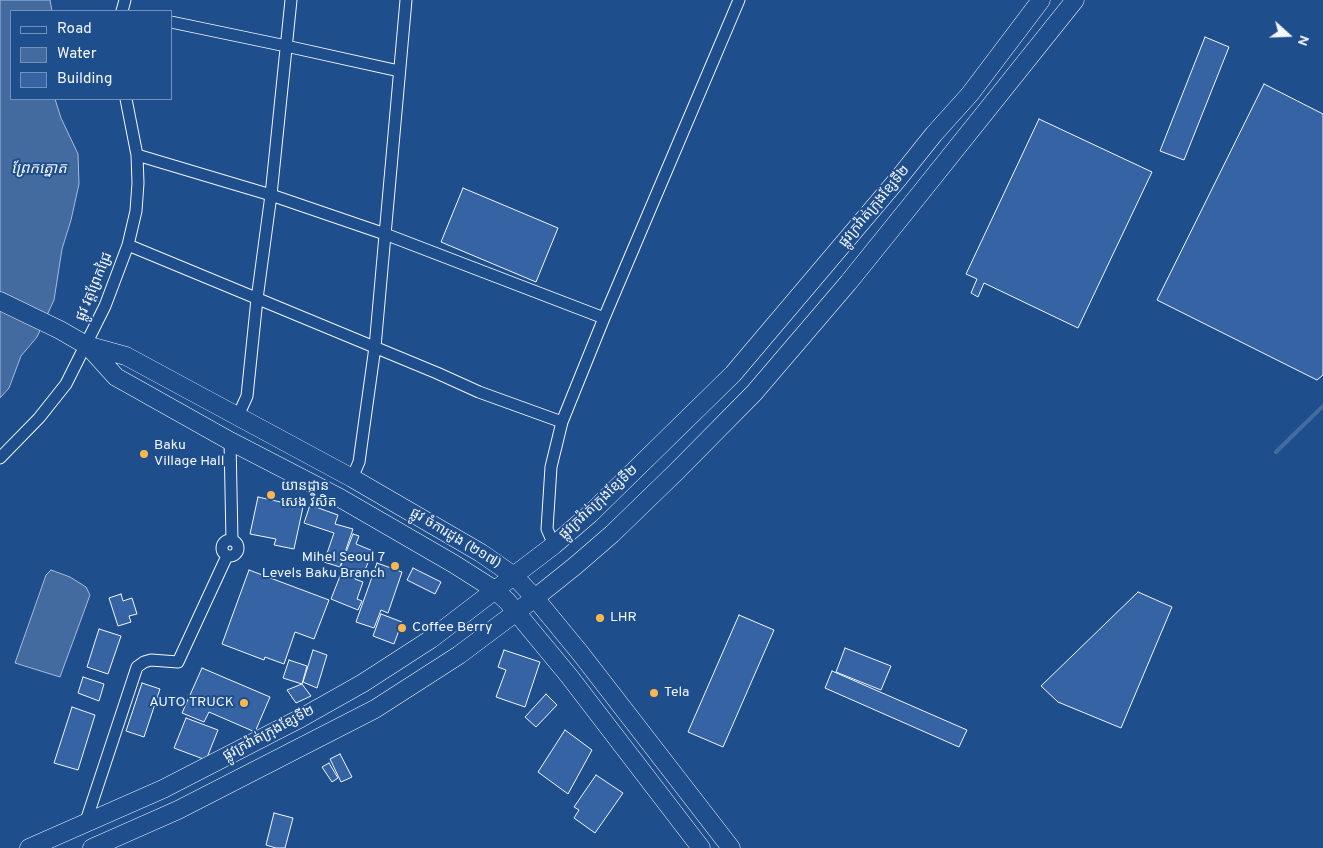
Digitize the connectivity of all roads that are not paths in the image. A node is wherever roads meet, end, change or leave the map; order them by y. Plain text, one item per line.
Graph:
1 (291, 0) edge
2 (406, 0) edge
3 (739, 0) edge
4 (1041, 0) edge
5 (1075, 0) edge
6 (172, 22) edge
7 (286, 46) junction
8 (400, 71) junction
9 (126, 100) edge
10 (137, 155) junction
11 (898, 179) junction
12 (271, 195) junction
13 (919, 195) junction
14 (385, 234) junction
15 (128, 245) junction
16 (257, 299) junction
17 (0, 301) edge
18 (604, 318) junction
19 (86, 345) junction
20 (375, 347) junction
21 (238, 416) junction
22 (562, 422) junction
23 (230, 441) junction
24 (0, 458) edge
25 (352, 478) junction
26 (554, 545) junction
27 (514, 576) junction
28 (495, 590) junction
29 (535, 598) junction
30 (516, 612) junction
31 (85, 824) junction
32 (29, 848) edge
33 (92, 848) edge
34 (701, 848) edge
35 (732, 848) edge

1 - 7 street
2 - 8 street
3 - 18 street
4 - 11 main road, ផ្លូវក្រវ៉ាត់ក្រុងខ្សែទី២
5 - 13 main road, ផ្លូវក្រវ៉ាត់ក្រុងខ្សែទី២
6 - 7 street
7 - 8 street
7 - 12 street
8 - 14 street
9 - 10 street, ផ្លូវ វត្តព្រែកជ្រៃ
10 - 12 street
10 - 15 street, ផ្លូវ វត្តព្រែកជ្រៃ
11 - 13 main road
11 - 26 main road, ផ្លូវក្រវ៉ាត់ក្រុងខ្សែទី២
12 - 14 street
12 - 16 street
13 - 29 main road, ផ្លូវក្រវ៉ាត់ក្រុងខ្សែទី២
14 - 18 street
14 - 20 street
15 - 16 street
15 - 19 street, ផ្លូវ វត្តព្រែកជ្រៃ
16 - 20 street
16 - 21 street
17 - 19 main road, ផ្លូវ ចំការដូង (២១៧)
18 - 22 street
19 - 21 main road, ផ្លូវ ចំការដូង (២១៧)
19 - 23 main road, ផ្លូវ ចំការដូង (២១៧)
19 - 24 street, ផ្លូវ វត្តព្រែកជ្រៃ
20 - 22 street
20 - 25 street
21 - 25 main road, ផ្លូវ ចំការដូង (២១៧)
22 - 26 street
23 - 28 main road, ផ្លូវ ចំការដូង (២១៧)
23 - 31 street
25 - 27 main road, ផ្លូវ ចំការដូង (២១៧)
26 - 27 main road, ផ្លូវក្រវ៉ាត់ក្រុងខ្សែទី២
27 - 28 main road, ផ្លូវក្រវ៉ាត់ក្រុងខ្សែទី២
27 - 29 main road, ផ្លូវ ចំការដូង (២១៧)
28 - 30 main road, ផ្លូវ ចំការដូង (២១៧)
28 - 31 main road, ផ្លូវក្រវ៉ាត់ក្រុងខ្សែទី២
29 - 30 main road, ផ្លូវក្រវ៉ាត់ក្រុងខ្សែទី២
29 - 35 main road, ផ្លូវ ចំការដូង (២១៧)
30 - 33 main road, ផ្លូវក្រវ៉ាត់ក្រុងខ្សែទី២
30 - 34 main road, ផ្លូវ ចំការដូង (២១៧)
31 - 32 main road, ផ្លូវក្រវ៉ាត់ក្រុងខ្សែទី២

